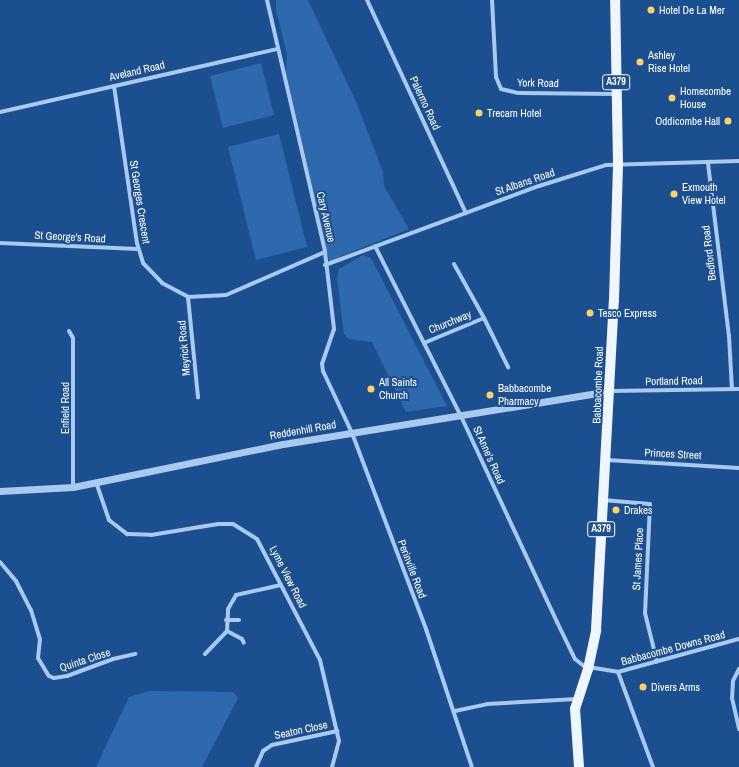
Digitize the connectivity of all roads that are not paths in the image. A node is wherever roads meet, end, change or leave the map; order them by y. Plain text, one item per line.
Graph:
1 (267, 0) edge
2 (367, 0) edge
3 (492, 0) edge
4 (615, 0) edge
5 (278, 49) junction
6 (114, 86) junction
7 (616, 94) junction
8 (0, 112) edge
9 (739, 161) edge
10 (708, 163) junction
11 (618, 164) junction
12 (466, 213) junction
13 (0, 243) edge
14 (375, 246) junction
15 (138, 250) junction
16 (325, 252) junction
17 (454, 264) dead end
18 (326, 265) junction
19 (188, 297) junction
20 (484, 318) junction
21 (69, 331) dead end
22 (424, 343) junction
23 (508, 367) dead end
24 (732, 389) junction
25 (739, 389) edge
26 (610, 391) junction
27 (198, 398) dead end
28 (460, 414) junction
29 (352, 432) junction
30 (607, 460) junction
31 (739, 468) edge
32 (96, 482) junction
33 (73, 487) junction
34 (0, 491) edge
35 (602, 500) junction
36 (0, 562) edge
37 (281, 585) junction
38 (226, 620) junction
39 (238, 620) dead end
40 (226, 631) junction
41 (739, 639) edge
42 (244, 643) dead end
43 (135, 654) dead end
44 (205, 654) dead end
45 (657, 662) junction
46 (588, 668) junction
47 (739, 669) edge
48 (618, 672) junction
49 (578, 700) junction
50 (455, 712) junction
51 (739, 729) edge
52 (338, 731) junction
53 (256, 767) edge
54 (332, 767) edge
55 (472, 767) edge
56 (579, 767) edge
57 (653, 767) edge

1 - 5 street, Cary Avenue
2 - 12 street, Palermo Road
3 - 7 street, York Road
4 - 7 main road, Babbacombe Road / A379
5 - 6 street, Aveland Road
5 - 16 street, Cary Avenue
6 - 8 street, Aveland Road
6 - 15 street, St Georges Crescent
7 - 11 main road, Babbacombe Road / A379
9 - 10 street, St Albans Road
10 - 11 street, St Albans Road
10 - 24 street, Bedford Road
11 - 12 street, St Albans Road
11 - 26 main road, Babbacombe Road / A379
12 - 14 street, St Albans Road
13 - 15 street, St George's Road
14 - 18 street, St Albans Road
14 - 22 street, St Anne's Road
15 - 19 street, St Georges Crescent
16 - 18 street, Cary Avenue
16 - 19 street
17 - 20 street, Churchway
18 - 29 street, Cary Avenue
19 - 27 street, Meyrick Road
20 - 22 street, Churchway
20 - 23 street, Churchway
21 - 33 street, Enfield Road
22 - 28 street, St Anne's Road
24 - 25 street, Portland Road
24 - 26 street, Portland Road
26 - 28 street, Reddenhill Road
26 - 30 main road, Babbacombe Road / A379
28 - 29 street, Reddenhill Road
28 - 46 street, St Anne's Road
29 - 32 street, Reddenhill Road
29 - 50 street, Perinville Road
30 - 31 street, Princes Street
30 - 35 main road, Babbacombe Road / A379
32 - 33 street, Reddenhill Road
32 - 37 street, Lyme View Road
33 - 34 street, Reddenhill Road
35 - 45 street, St James Place
35 - 46 main road, Babbacombe Road / A379
36 - 43 street, Quinta Close
37 - 38 street
37 - 52 street, Lyme View Road
38 - 39 street
38 - 40 street
40 - 42 street
40 - 44 street
41 - 45 street, Babbacombe Downs Road
45 - 48 street, Babbacombe Downs Road
46 - 48 street, Babbacombe Downs Road
46 - 49 main road, Babbacombe Road / A379
47 - 51 street
48 - 57 street
49 - 50 street
49 - 56 main road, Babbacombe Road / A379
50 - 55 street, Perinville Road
52 - 53 street, Seaton Close
52 - 54 street, Lyme View Road

